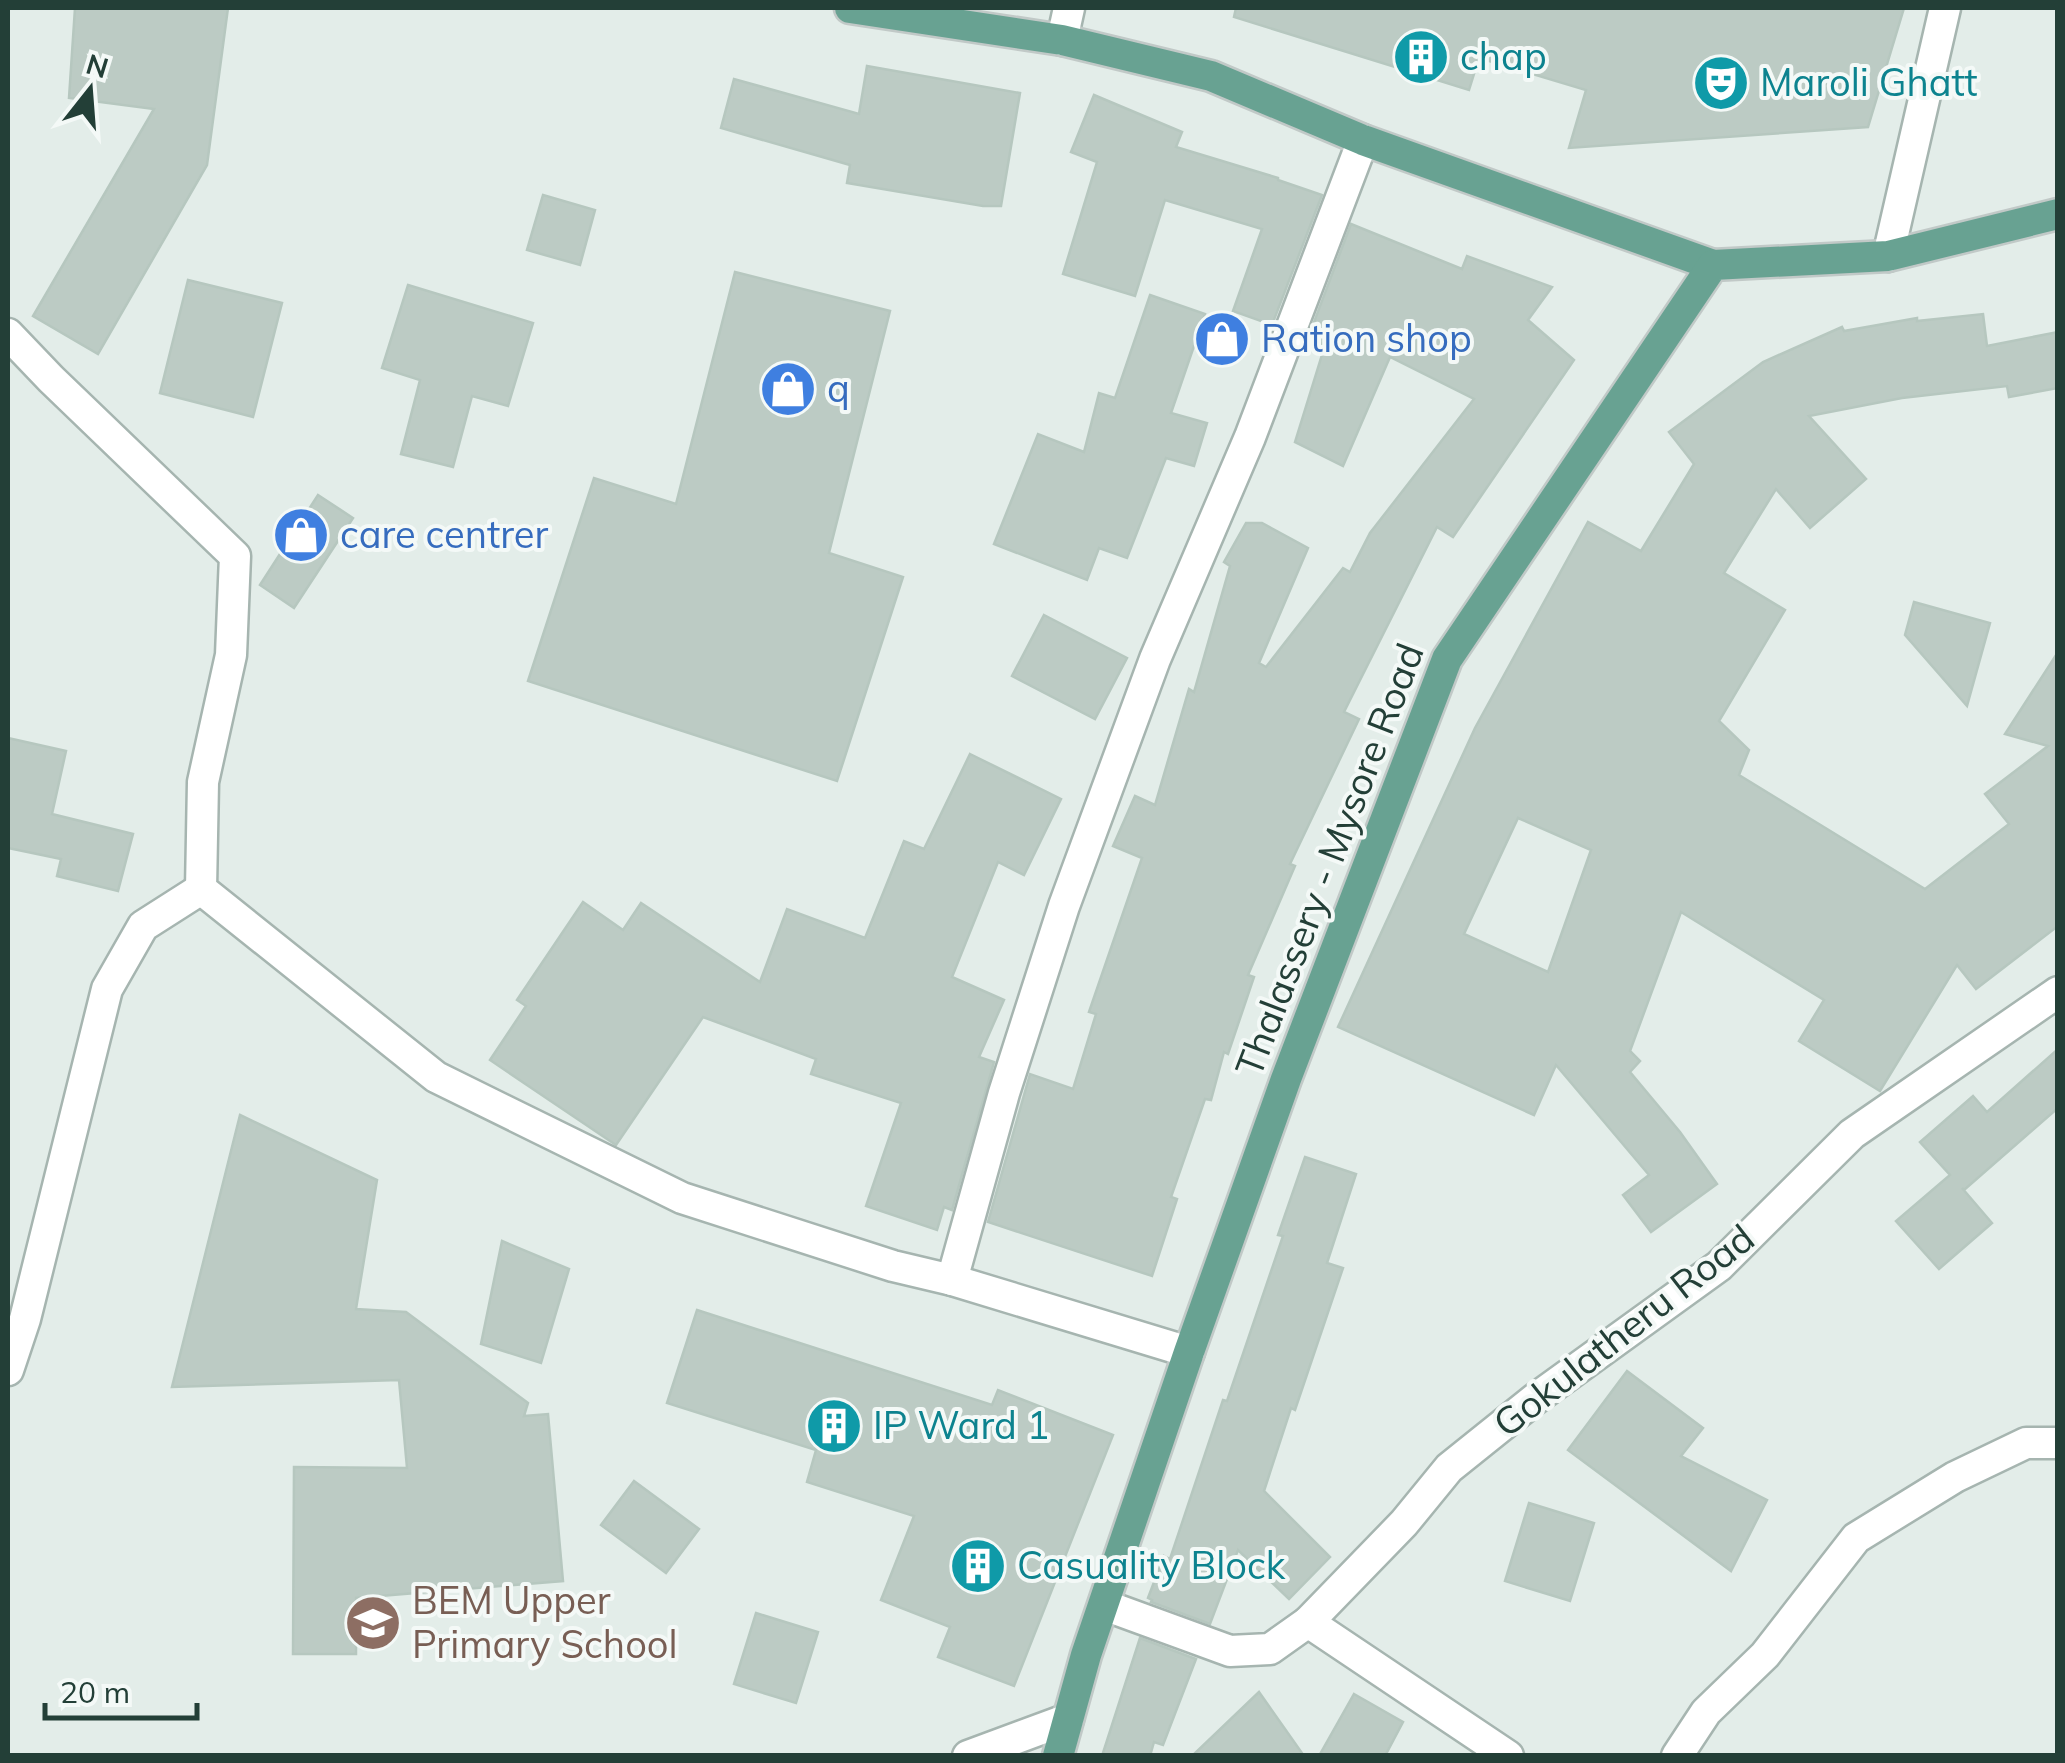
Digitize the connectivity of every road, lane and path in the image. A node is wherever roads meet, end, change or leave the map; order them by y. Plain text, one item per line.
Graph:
1 (850, 8) edge
2 (1069, 8) edge
3 (1945, 8) edge
4 (1062, 40) junction
5 (1363, 140) junction
6 (2058, 214) edge
7 (1888, 256) junction
8 (1713, 265) junction
9 (8, 334) edge
10 (202, 889) junction
11 (2058, 992) edge
12 (952, 1280) junction
13 (1190, 1352) junction
14 (8, 1370) edge
15 (2058, 1443) edge
16 (1104, 1605) junction
17 (1308, 1622) junction
18 (1068, 1719) junction
19 (968, 1756) edge
20 (1058, 1756) edge
21 (1508, 1756) edge
22 (1678, 1756) edge

1 - 4 main road
2 - 4 street
3 - 7 street
4 - 5 main road
5 - 8 main road
5 - 12 street
6 - 7 main road
7 - 8 main road
8 - 13 main road, Thalassery - Mysore Road
9 - 10 street
10 - 12 street
10 - 14 street
11 - 17 street, Gokulatheru Road
12 - 13 street
13 - 16 main road, Thalassery - Mysore Road
15 - 22 street
16 - 17 street, Gokulatheru Road
16 - 18 main road, Thalassery - Mysore Road
17 - 21 street
18 - 19 street
18 - 20 main road, Thalassery - Mysore Road

